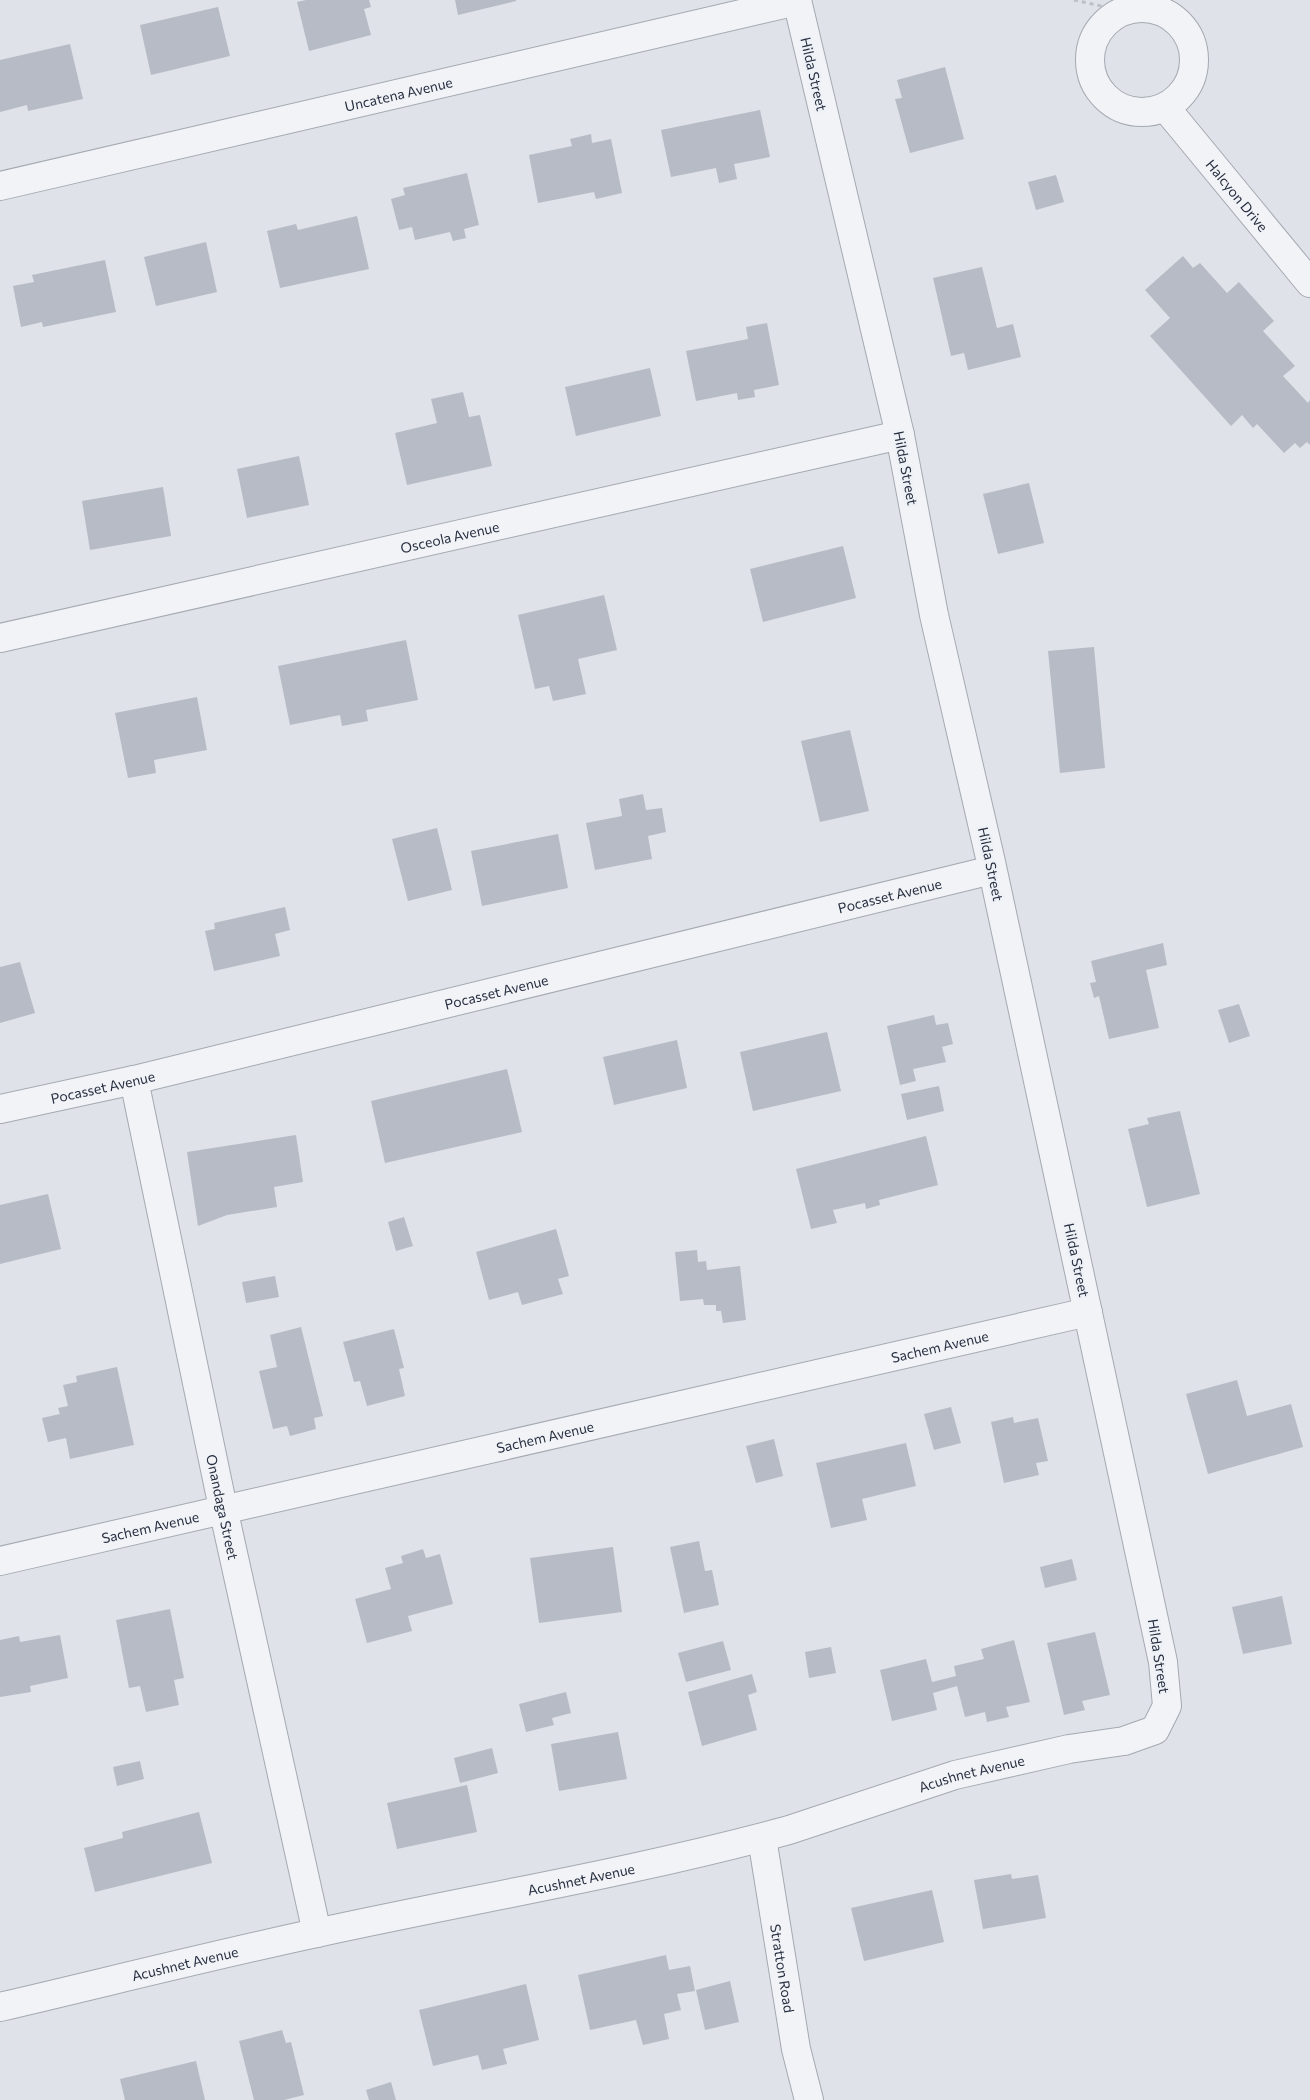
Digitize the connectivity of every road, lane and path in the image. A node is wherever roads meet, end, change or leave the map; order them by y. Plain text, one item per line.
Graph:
1 (797, 0) edge
2 (1074, 0) edge
3 (1124, 11) junction
4 (1164, 107) junction
5 (0, 186) edge
6 (1310, 283) edge
7 (900, 435) junction
8 (0, 638) edge
9 (992, 870) junction
10 (134, 1080) junction
11 (0, 1109) edge
12 (1088, 1312) junction
13 (223, 1508) junction
14 (0, 1560) edge
15 (1156, 1729) joint
16 (762, 1838) junction
17 (317, 1933) junction
18 (0, 2007) edge
19 (809, 2100) edge

1 - 5 street, Uncatena Avenue
1 - 7 street, Hilda Street
2 - 3 path
3 - 4 street
3 - 4 street
4 - 6 street, Halcyon Drive
7 - 8 street, Osceola Avenue
7 - 9 street, Hilda Street
9 - 10 street, Pocasset Avenue
9 - 12 street, Hilda Street
10 - 11 street, Pocasset Avenue
10 - 13 street, Onandaga Street
12 - 13 street, Sachem Avenue
12 - 15 street, Hilda Street
13 - 14 street, Sachem Avenue
13 - 17 street, Onandaga Street
15 - 16 street, Acushnet Avenue
16 - 17 street, Acushnet Avenue
16 - 19 street, Stratton Road
17 - 18 street, Acushnet Avenue

